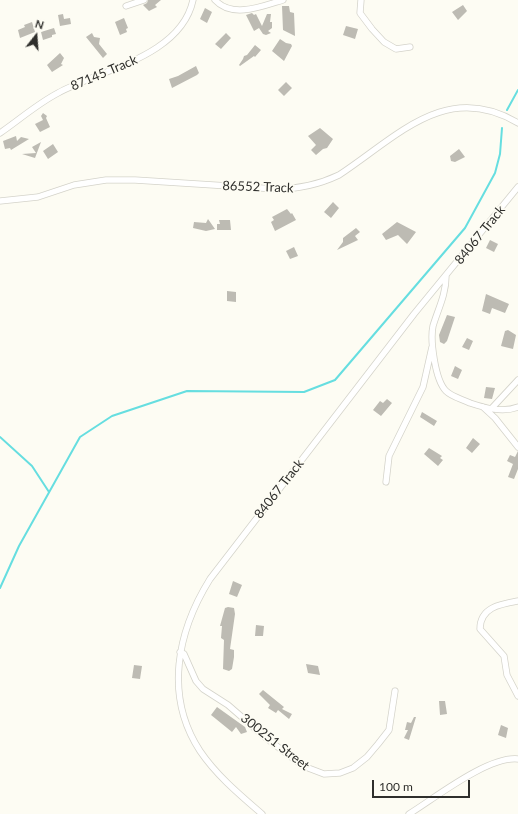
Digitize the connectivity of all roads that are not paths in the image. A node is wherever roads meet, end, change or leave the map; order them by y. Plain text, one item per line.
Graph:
1 (144, 0) edge
2 (193, 0) edge
3 (215, 0) edge
4 (282, 0) edge
5 (361, 0) edge
6 (126, 6) dead end
7 (410, 47) dead end
8 (518, 124) edge
9 (0, 133) edge
10 (518, 187) edge
11 (0, 201) edge
12 (446, 276) junction
13 (432, 345) junction
14 (518, 380) edge
15 (483, 407) junction
16 (518, 407) edge
17 (492, 408) junction
18 (518, 447) edge
19 (386, 482) dead end
20 (518, 601) edge
21 (180, 652) junction
22 (395, 690) dead end
23 (518, 696) edge
24 (518, 759) edge
25 (262, 814) edge
26 (409, 814) edge

1 - 6 street
2 - 9 street, 87145 Track
3 - 4 street
5 - 7 street
8 - 11 street, 86552 Track
10 - 12 street, 84067 Track
12 - 13 street
12 - 21 street, 84067 Track
13 - 15 street
13 - 19 street
14 - 17 street
15 - 17 street
15 - 18 street
16 - 17 street
20 - 23 street
21 - 22 street, 300251 Street
21 - 25 street, 84067 Track
24 - 26 street

